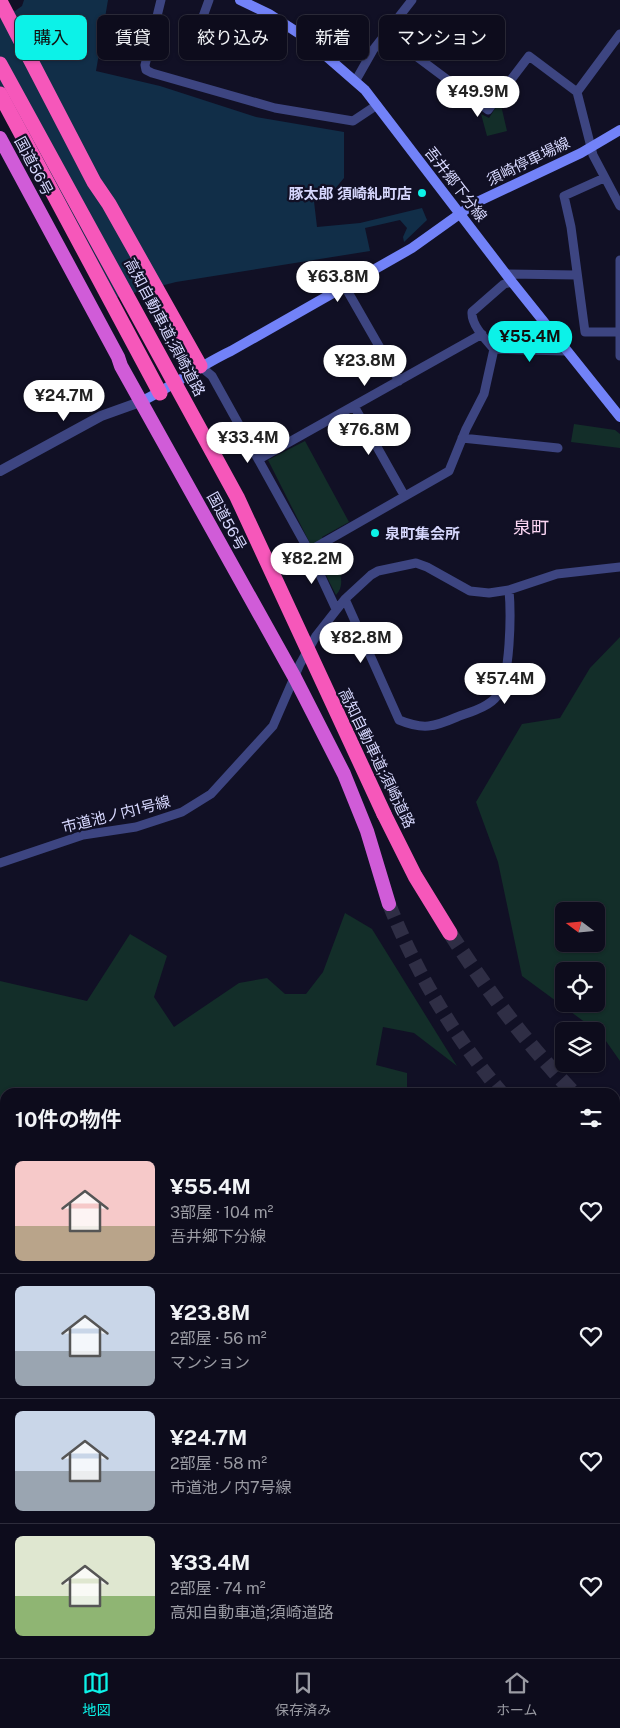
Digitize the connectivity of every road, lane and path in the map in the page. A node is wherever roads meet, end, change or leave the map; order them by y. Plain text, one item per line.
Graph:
1 (160, 0) edge
2 (209, 0) edge
3 (240, 0) edge
4 (412, 0) edge
5 (0, 1) edge
6 (251, 2) edge
7 (204, 15) edge
8 (400, 15) edge
9 (620, 34) edge
10 (379, 43) edge
11 (421, 60) edge
12 (0, 64) edge
13 (356, 80) junction
14 (577, 92) junction
15 (0, 94) edge
16 (377, 105) junction
17 (620, 130) edge
18 (0, 138) edge
19 (590, 147) junction
20 (604, 178) junction
21 (620, 206) edge
22 (459, 212) junction
23 (620, 260) edge
24 (576, 275) junction
25 (509, 278) junction
26 (344, 285) junction
27 (620, 332) edge
28 (482, 334) junction
29 (494, 349) junction
30 (565, 350) junction
31 (620, 356) edge
32 (200, 366) junction
33 (399, 381) junction
34 (160, 393) junction
35 (140, 402) junction
36 (354, 406) junction
37 (620, 417) edge
38 (462, 438) junction
39 (558, 448) dead end
40 (259, 459) junction
41 (0, 471) edge
42 (404, 495) junction
43 (309, 551) junction
44 (620, 567) edge
45 (509, 590) junction
46 (346, 599) junction
47 (336, 609) junction
48 (295, 678) junction
49 (0, 863) edge
50 (389, 904) tunnel mouth
51 (450, 933) tunnel mouth

1 - 16 street
2 - 7 street
3 - 6 main road, 吾井郷下分線
4 - 8 street
5 - 32 highway
6 - 13 main road, 吾井郷下分線
9 - 14 street
10 - 13 street
11 - 14 street
12 - 51 highway, 高知自動車道;須崎道路, bridge
13 - 16 main road, 吾井郷下分線
14 - 19 street
15 - 34 highway
16 - 22 main road, 吾井郷下分線
17 - 19 main road, 須崎停車場線
18 - 35 highway, 国道56号
19 - 20 street
19 - 22 main road, 須崎停車場線
20 - 21 street
20 - 24 street
22 - 25 main road, 吾井郷下分線
22 - 26 main road, 須崎停車場線
23 - 27 street
24 - 25 street
24 - 27 street
25 - 28 street
25 - 30 main road, 吾井郷下分線
26 - 32 main road, 須崎停車場線
26 - 33 street
27 - 31 street
28 - 29 street
28 - 33 street
29 - 30 street
29 - 38 street
30 - 37 main road, 吾井郷下分線
32 - 34 main road, 須崎停車場線
32 - 40 street
33 - 36 street
34 - 35 main road, 須崎停車場線
35 - 41 street
35 - 48 highway, 国道56号
36 - 40 street
36 - 42 street
38 - 39 street
38 - 42 street
40 - 43 street
42 - 43 street
43 - 47 street
44 - 45 street, 市道池ノ内1号線
45 - 46 street, 市道池ノ内1号線
45 - 46 street
46 - 47 street, 市道池ノ内1号線
47 - 48 street, 市道池ノ内1号線
48 - 49 street, 市道池ノ内1号線
48 - 50 highway, 国道56号

